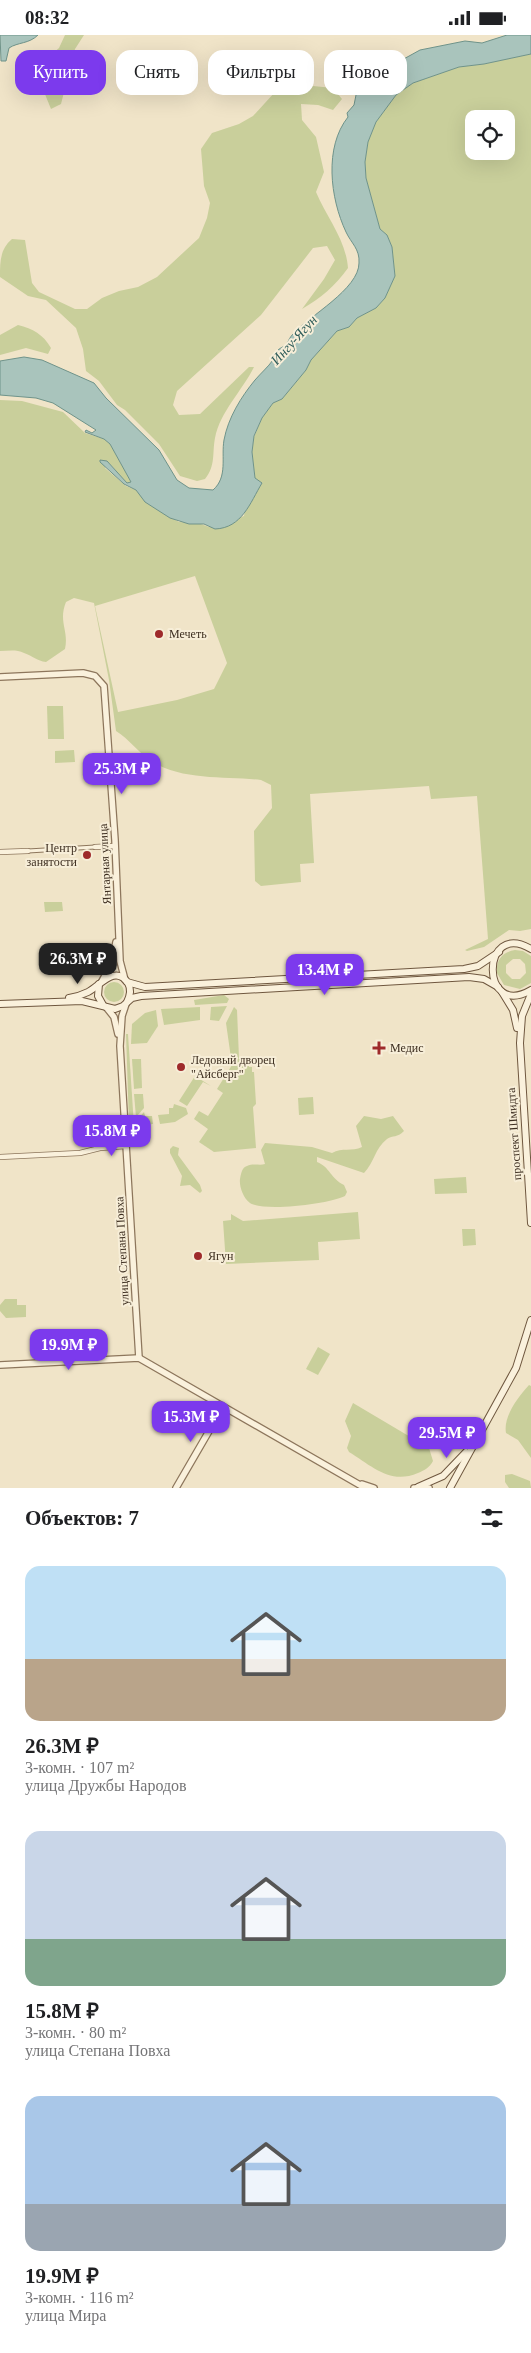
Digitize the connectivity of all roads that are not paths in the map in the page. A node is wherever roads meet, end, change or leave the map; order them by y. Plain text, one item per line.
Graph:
1 (0, 677) edge
2 (115, 846) junction
3 (96, 847) joint
4 (28, 851) joint
5 (0, 852) edge
6 (118, 928) junction
7 (531, 944) edge
8 (522, 945) junction
9 (531, 949) edge
10 (499, 952) junction
11 (126, 981) junction
12 (101, 982) junction
13 (499, 988) junction
14 (531, 992) edge
15 (63, 1000) junction
16 (127, 1002) junction
17 (0, 1004) edge
18 (105, 1006) junction
19 (520, 1043) junction
20 (120, 1046) junction
21 (126, 1146) junction
22 (0, 1157) edge
23 (531, 1223) edge
24 (531, 1320) edge
25 (139, 1358) junction
26 (0, 1365) edge
27 (223, 1407) junction
28 (478, 1437) junction
29 (352, 1480) junction
30 (176, 1488) edge
31 (365, 1488) edge
32 (374, 1488) edge
33 (415, 1488) edge
34 (429, 1488) edge
35 (450, 1488) edge

1 - 2 street, Янтарная улица
2 - 3 street
2 - 6 street, Янтарная улица
3 - 4 street
4 - 5 street
6 - 11 street
6 - 12 street
7 - 8 main road
8 - 9 main road
8 - 10 main road
10 - 11 main road
10 - 13 main road, проспект Шмидта
11 - 12 main road
11 - 16 main road
12 - 15 main road
12 - 18 main road
13 - 14 main road
13 - 16 main road
13 - 19 main road, проспект Шмидта
14 - 19 main road, проспект Шмидта
15 - 17 main road
15 - 18 main road
16 - 18 main road
16 - 20 street
18 - 20 street
19 - 23 main road, проспект Шмидта
20 - 21 street, улица Степана Повха
21 - 22 street
21 - 25 street, улица Степана Повха
24 - 28 main road
25 - 26 street
25 - 27 street
27 - 29 street
27 - 30 street
28 - 33 main road
28 - 35 main road
29 - 31 street
29 - 32 street
33 - 34 street

